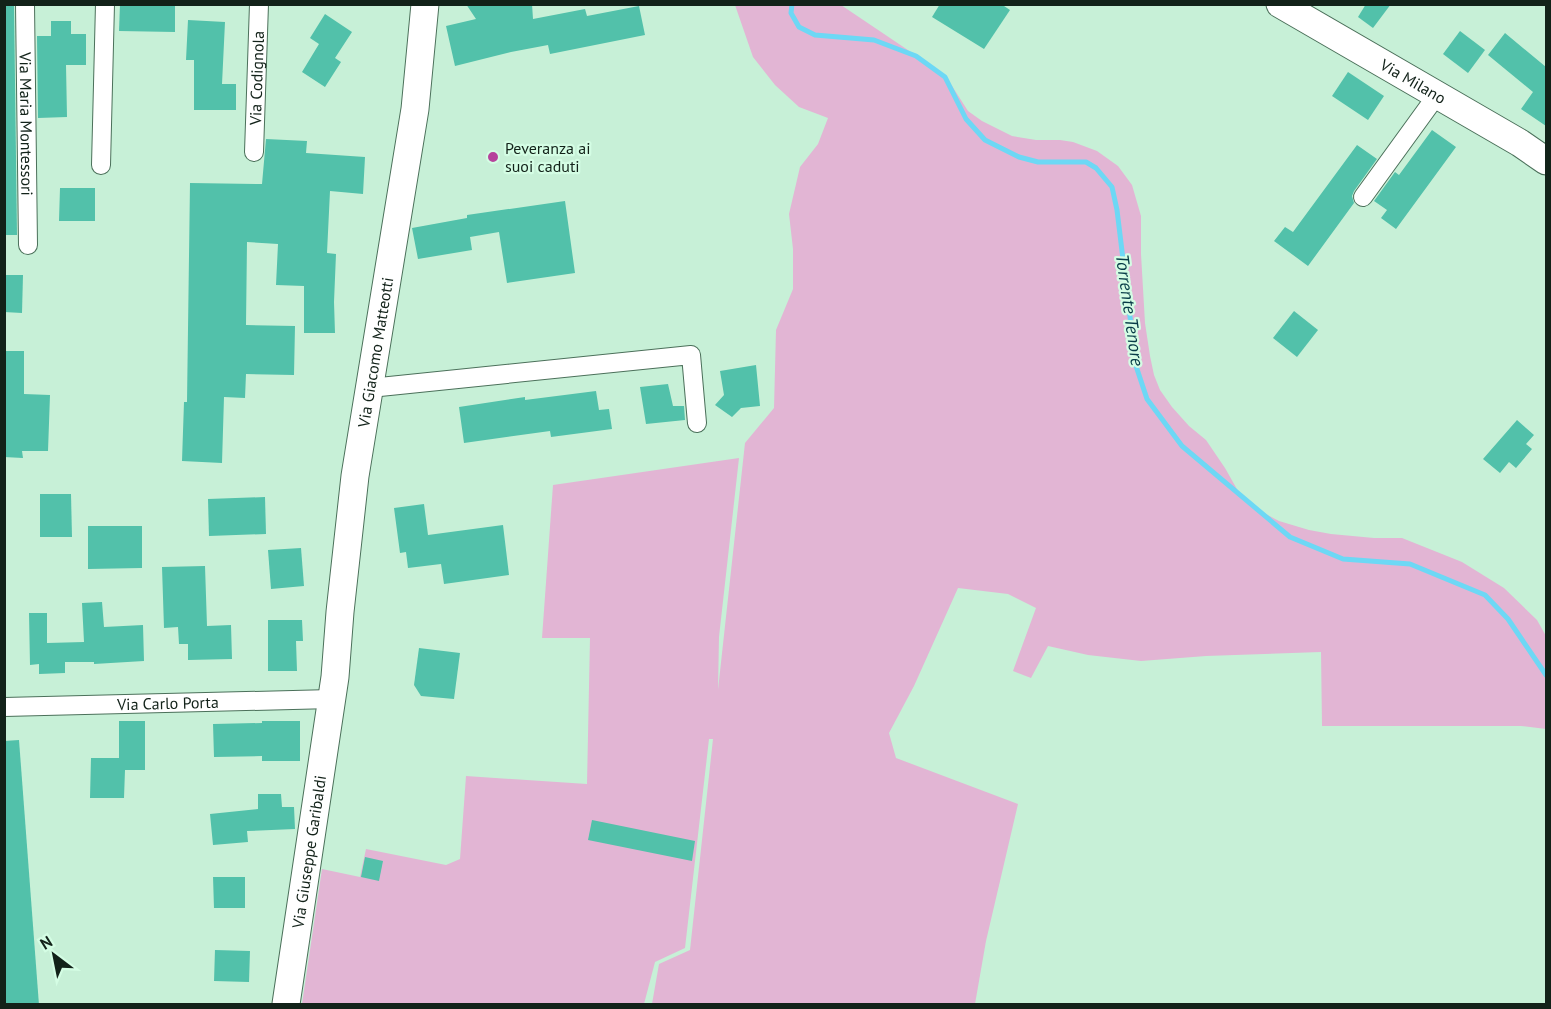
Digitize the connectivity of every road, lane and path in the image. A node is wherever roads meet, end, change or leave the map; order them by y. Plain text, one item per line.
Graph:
1 (26, 4) edge
2 (105, 4) edge
3 (259, 4) edge
4 (424, 4) edge
5 (1280, 4) edge
6 (1437, 95) junction
7 (254, 152) dead end
8 (1546, 161) edge
9 (101, 165) dead end
10 (1363, 197) dead end
11 (28, 245) dead end
12 (370, 388) junction
13 (697, 423) dead end
14 (332, 699) junction
15 (4, 707) edge
16 (286, 1005) edge

1 - 11 street, Via Maria Montessori
2 - 9 street
3 - 7 street, Via Codignola
4 - 12 street, Via Giacomo Matteotti
5 - 6 street, Via Milano
6 - 8 street, Via Milano
6 - 10 street
12 - 13 street
12 - 14 street, Via Giacomo Matteotti
14 - 15 street, Via Carlo Porta
14 - 16 street, Via Giuseppe Garibaldi

